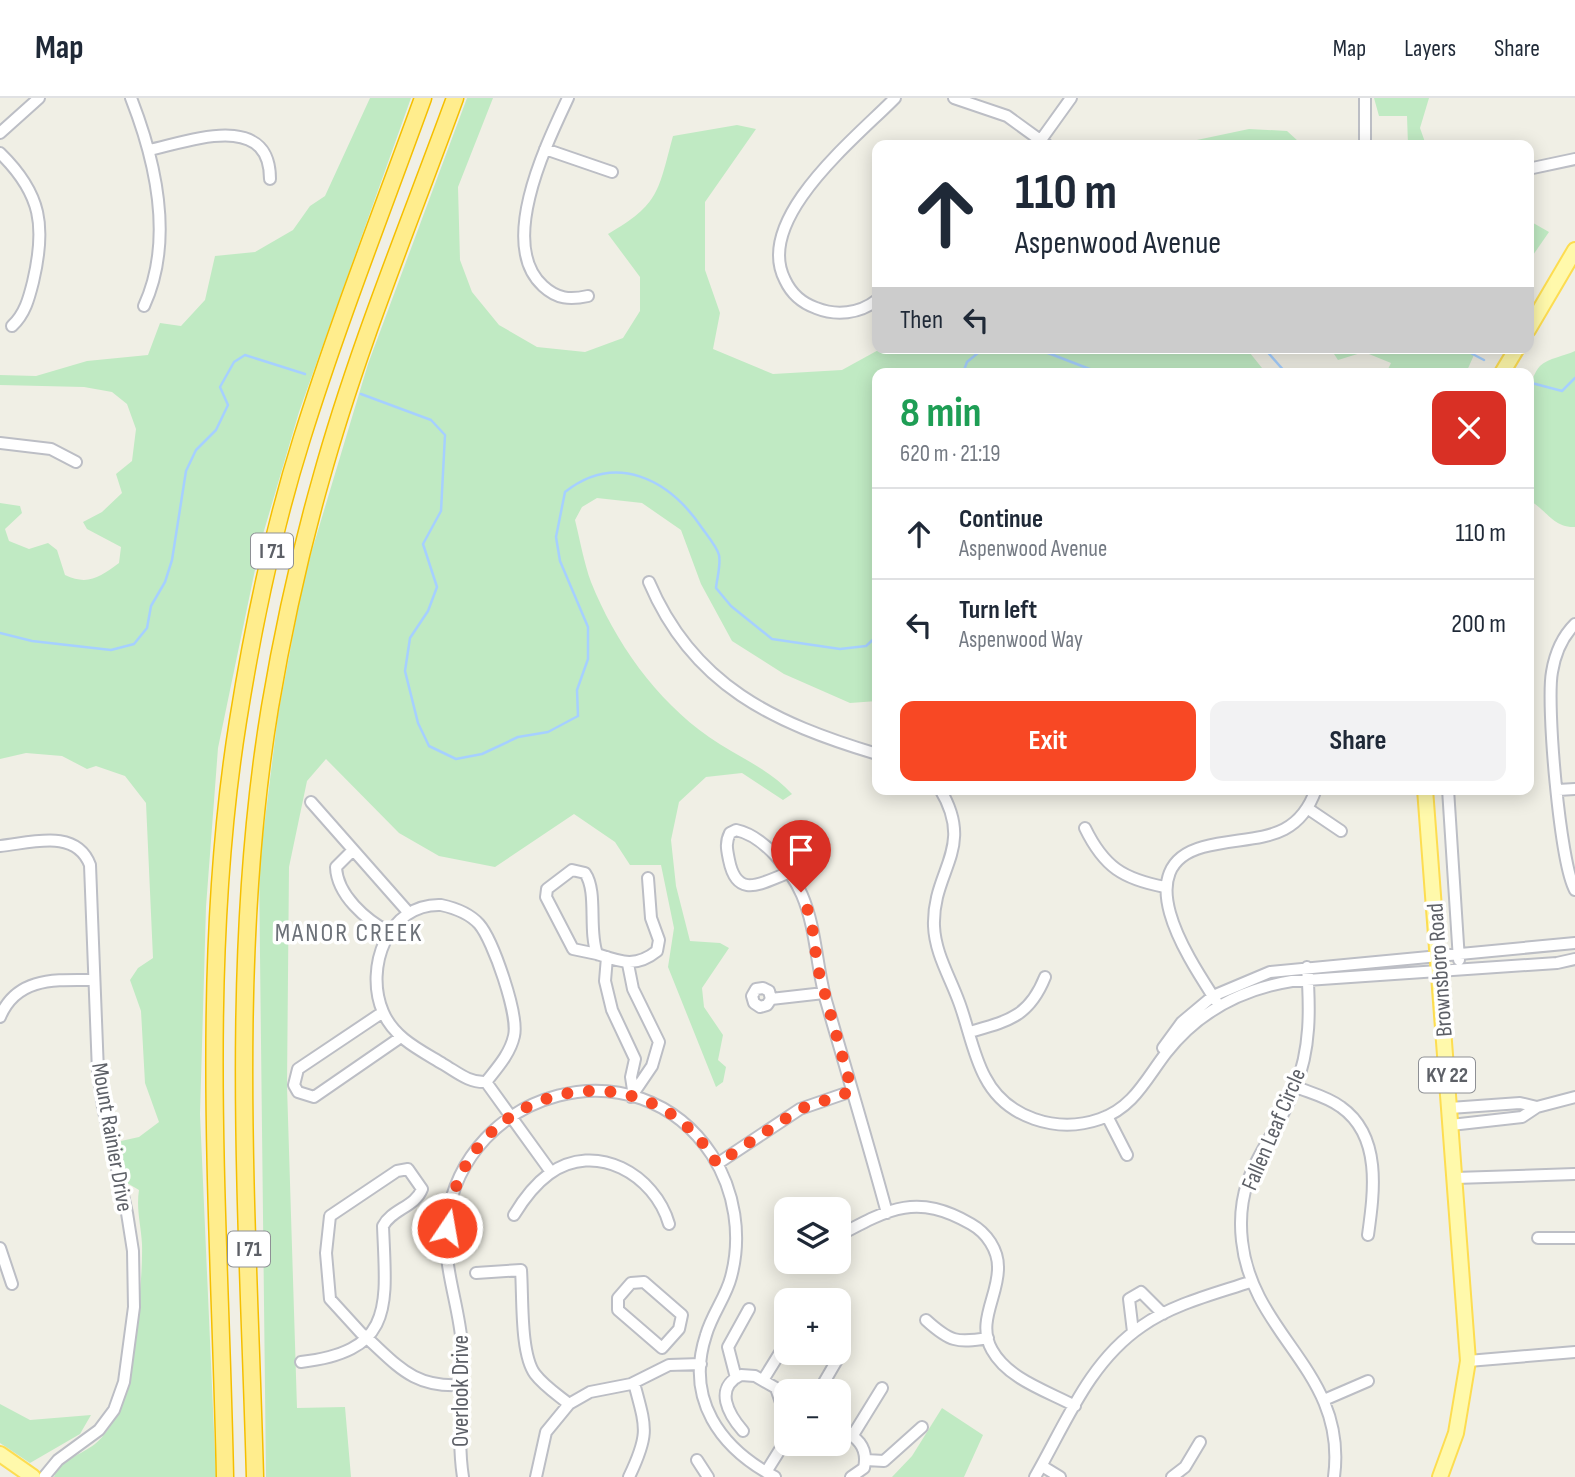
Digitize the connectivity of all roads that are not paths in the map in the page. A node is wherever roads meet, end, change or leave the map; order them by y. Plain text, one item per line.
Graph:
1 (39, 98) edge
2 (131, 98) edge
3 (423, 98) edge
4 (455, 98) edge
5 (568, 98) edge
6 (895, 98) edge
7 (954, 98) edge
8 (1071, 98) edge
9 (1365, 98) edge
10 (0, 132) edge
11 (1037, 140) edge
12 (1045, 140) edge
13 (1365, 140) edge
14 (545, 149) junction
15 (149, 150) junction
16 (0, 153) edge
17 (1575, 159) edge
18 (1534, 168) edge
19 (612, 172) dead end
20 (270, 179) dead end
21 (1575, 250) edge
22 (588, 296) dead end
23 (872, 303) edge
24 (144, 306) dead end
25 (1534, 315) edge
26 (12, 326) dead end
27 (0, 443) edge
28 (76, 463) dead end
29 (649, 582) dead end
30 (1575, 624) edge
31 (872, 752) edge
32 (1575, 789) edge
33 (1558, 790) junction
34 (943, 795) edge
35 (1312, 795) edge
36 (1426, 795) edge
37 (1448, 795) edge
38 (311, 802) dead end
39 (1307, 808) junction
40 (1086, 828) dead end
41 (1341, 831) dead end
42 (0, 846) edge
43 (354, 850) junction
44 (788, 873) junction
45 (648, 878) dead end
46 (1165, 887) junction
47 (1575, 890) edge
48 (408, 912) junction
49 (389, 932) junction
50 (1573, 944) edge
51 (1498, 951) junction
52 (1459, 954) junction
53 (602, 955) junction
54 (1439, 956) junction
55 (1575, 959) edge
56 (628, 964) junction
57 (1307, 967) junction
58 (1499, 967) junction
59 (1459, 970) junction
60 (1440, 972) junction
61 (1045, 977) dead end
62 (94, 980) junction
63 (1308, 980) junction
64 (824, 993) junction
65 (771, 999) dead end
66 (1216, 1001) junction
67 (383, 1012) junction
68 (0, 1017) edge
69 (970, 1032) junction
70 (401, 1037) junction
71 (635, 1059) junction
72 (653, 1062) junction
73 (486, 1082) junction
74 (1296, 1087) junction
75 (852, 1091) junction
76 (632, 1093) junction
77 (1575, 1097) edge
78 (1538, 1107) junction
79 (1450, 1108) junction
80 (510, 1116) junction
81 (1107, 1116) junction
82 (1451, 1125) junction
83 (1127, 1155) dead end
84 (717, 1164) junction
85 (551, 1172) junction
86 (1575, 1174) edge
87 (1455, 1178) junction
88 (887, 1213) junction
89 (514, 1215) dead end
90 (668, 1224) dead end
91 (851, 1230) edge
92 (1368, 1235) dead end
93 (1538, 1238) dead end
94 (1575, 1238) edge
95 (0, 1248) edge
96 (476, 1273) dead end
97 (1250, 1282) junction
98 (12, 1284) dead end
99 (749, 1309) dead end
100 (1163, 1314) junction
101 (926, 1320) dead end
102 (1133, 1332) junction
103 (367, 1338) junction
104 (988, 1338) junction
105 (662, 1348) junction
106 (1575, 1352) edge
107 (1468, 1361) junction
108 (301, 1362) dead end
109 (774, 1362) edge
110 (701, 1364) junction
111 (669, 1365) junction
112 (736, 1378) junction
113 (763, 1380) junction
114 (1368, 1381) dead end
115 (634, 1382) junction
116 (462, 1385) junction
117 (774, 1387) edge
118 (882, 1388) dead end
119 (1324, 1400) junction
120 (569, 1404) junction
121 (1075, 1406) junction
122 (922, 1427) dead end
123 (743, 1431) dead end
124 (853, 1435) joint
125 (1200, 1443) dead end
126 (0, 1454) edge
127 (779, 1456) edge
128 (697, 1460) dead end
129 (866, 1460) junction
130 (1042, 1466) junction
131 (770, 1475) edge
132 (33, 1477) edge
133 (44, 1477) edge
134 (225, 1477) edge
135 (255, 1477) edge
136 (463, 1477) edge
137 (536, 1477) edge
138 (629, 1477) edge
139 (708, 1477) edge
140 (851, 1477) edge
141 (1035, 1477) edge
142 (1060, 1477) edge
143 (1172, 1477) edge
144 (1334, 1477) edge
145 (1440, 1477) edge

1 - 10 street
2 - 15 street
3 - 134 highway, I 71
4 - 135 highway, I 71
5 - 14 street
6 - 23 street
7 - 11 street
8 - 12 street
9 - 13 street
14 - 19 street
14 - 22 street
15 - 20 street
15 - 24 street
16 - 26 street
17 - 18 street
21 - 25 main road
27 - 28 street
29 - 31 street
30 - 33 street
32 - 33 street
33 - 47 street
34 - 69 street
35 - 39 street
36 - 54 main road, Brownsboro Road / KY 22
37 - 52 street
38 - 43 street
39 - 41 street
39 - 46 street
40 - 46 street
42 - 62 street, Mount Rainier Drive
43 - 48 street
43 - 49 street
44 - 44 street
44 - 64 street
45 - 56 street
46 - 66 street
48 - 49 street
48 - 73 street
49 - 67 street
50 - 51 street
50 - 55 street
51 - 52 street
51 - 58 street
52 - 54 street
52 - 59 street
53 - 53 street
53 - 56 street
53 - 71 street
54 - 57 street
54 - 60 main road, Brownsboro Road / KY 22
55 - 58 street
56 - 72 street
57 - 63 street, Fallen Leaf Circle
57 - 66 street
58 - 59 street
59 - 60 street
60 - 63 street
60 - 79 main road, Brownsboro Road / KY 22
61 - 69 street
62 - 68 street
62 - 133 street, Mount Rainier Drive
63 - 66 street
63 - 74 street, Fallen Leaf Circle
64 - 65 street
64 - 75 street
66 - 81 street
67 - 70 street
67 - 70 street
69 - 81 street
70 - 73 street
71 - 72 street
71 - 76 street
72 - 76 street
73 - 80 street
74 - 92 street
74 - 97 street, Fallen Leaf Circle
75 - 84 street
75 - 88 street
76 - 80 street, Overlook Drive
76 - 84 street, Overlook Drive
77 - 78 street
78 - 79 street
78 - 82 street
79 - 82 main road, Brownsboro Road / KY 22
80 - 85 street
80 - 116 street, Overlook Drive
81 - 83 street
82 - 87 main road, Brownsboro Road / KY 22
84 - 110 street, Overlook Drive
85 - 89 street
85 - 90 street
86 - 87 street
87 - 107 main road, Brownsboro Road / KY 22
88 - 91 street
88 - 104 street
93 - 94 street
95 - 98 street
96 - 120 street
97 - 100 street
97 - 119 street, Fallen Leaf Circle
99 - 112 street
100 - 102 street
100 - 102 street
101 - 104 street
102 - 121 street
103 - 103 street
103 - 108 street
103 - 116 street
104 - 121 street
105 - 105 street
105 - 111 street
106 - 107 street
107 - 145 main road, KY 22
109 - 113 street
110 - 111 street
110 - 131 street, Overlook Drive
111 - 115 street
112 - 113 street
112 - 123 street
113 - 117 street
114 - 119 street
115 - 120 street
115 - 138 street
116 - 136 street, Overlook Drive
118 - 124 street
119 - 144 street, Fallen Leaf Circle
120 - 137 street
121 - 130 street
122 - 129 street
124 - 129 street
125 - 143 street
126 - 132 main road
127 - 131 street
128 - 139 street
129 - 140 street
130 - 141 street
130 - 142 street

